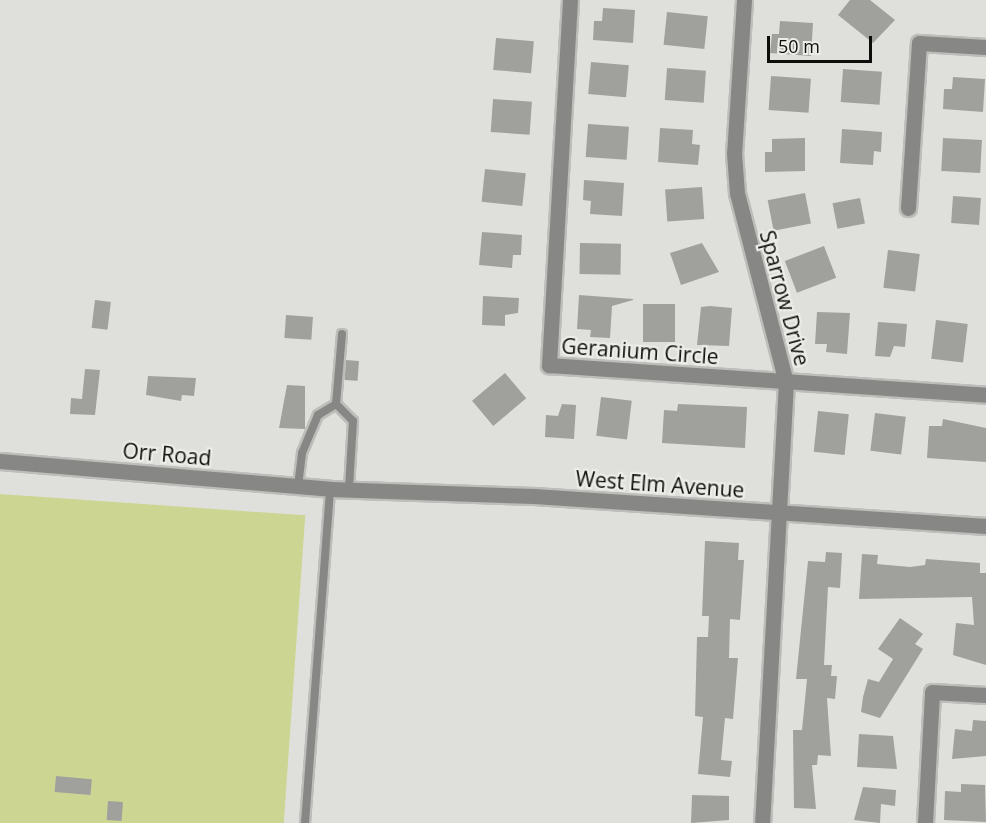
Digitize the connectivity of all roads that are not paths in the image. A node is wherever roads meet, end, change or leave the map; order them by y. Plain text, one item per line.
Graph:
1 (570, 0) edge
2 (744, 0) edge
3 (986, 47) edge
4 (908, 208) dead end
5 (342, 334) dead end
6 (786, 382) junction
7 (986, 395) edge
8 (336, 404) junction
9 (0, 461) edge
10 (298, 486) junction
11 (330, 489) junction
12 (349, 489) junction
13 (780, 514) junction
14 (986, 526) edge
15 (986, 695) edge
16 (304, 823) edge
17 (762, 823) edge
18 (925, 823) edge

1 - 6 street, Geranium Circle
2 - 6 street, Sparrow Drive
3 - 4 street
5 - 8 lane
6 - 7 street, Geranium Circle
6 - 13 street, Sparrow Drive
8 - 10 lane
8 - 12 lane
9 - 10 street, Orr Road
10 - 11 street, Orr Road
11 - 12 street, West Elm Avenue
11 - 16 lane
12 - 13 street, West Elm Avenue
13 - 14 street, West Elm Avenue
13 - 17 street, Sparrow Drive
15 - 18 street

